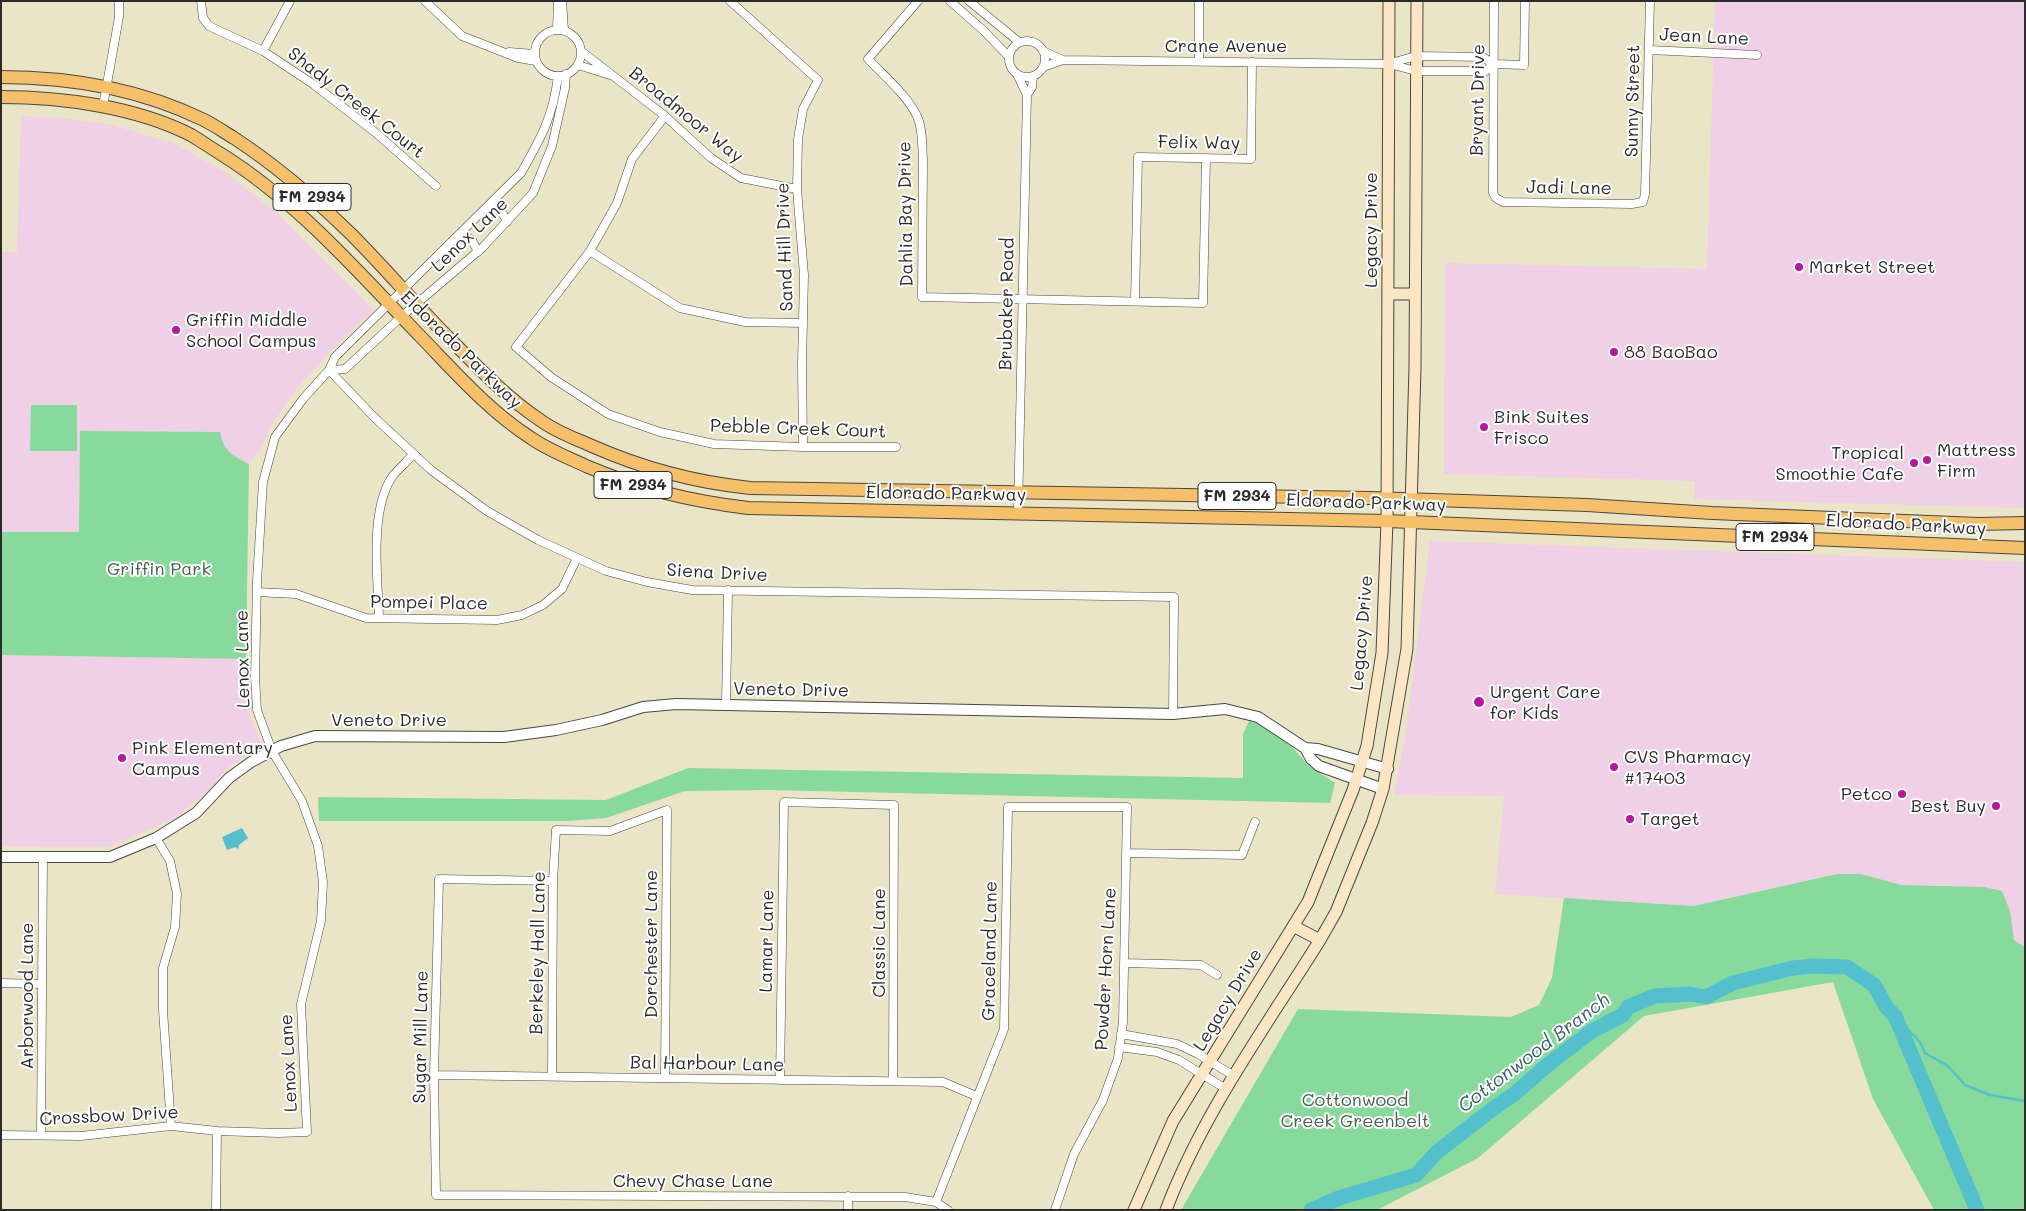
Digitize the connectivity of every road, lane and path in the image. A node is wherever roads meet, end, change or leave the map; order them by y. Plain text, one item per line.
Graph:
1 (119, 1) edge
2 (201, 1) edge
3 (290, 1) edge
4 (425, 1) edge
5 (558, 1) edge
6 (562, 1) edge
7 (730, 1) edge
8 (918, 1) edge
9 (950, 1) edge
10 (969, 1) edge
11 (1199, 1) edge
12 (1389, 1) edge
13 (1417, 1) edge
14 (1494, 1) edge
15 (1525, 1) edge
16 (1650, 1) edge
17 (561, 30) junction
18 (1019, 42) junction
19 (1649, 50) junction
20 (581, 51) junction
21 (263, 52) junction
22 (1043, 52) junction
23 (1758, 55) dead end
24 (1416, 56) junction
25 (1009, 57) junction
26 (535, 58) junction
27 (1063, 60) junction
28 (1199, 61) junction
29 (1252, 62) junction
30 (1389, 64) junction
31 (1494, 64) junction
32 (578, 65) junction
33 (1043, 67) junction
34 (1416, 71) junction
35 (1017, 74) junction
36 (562, 75) junction
37 (1033, 76) junction
38 (1, 77) edge
39 (614, 77) junction
40 (106, 86) junction
41 (1027, 95) junction
42 (1, 97) edge
43 (102, 106) junction
44 (665, 116) junction
45 (1206, 158) junction
46 (436, 186) dead end
47 (797, 189) junction
48 (1496, 198) joint
49 (1643, 202) joint
50 (489, 206) junction
51 (507, 222) junction
52 (461, 234) junction
53 (590, 251) junction
54 (478, 252) junction
55 (403, 291) junction
56 (1388, 294) junction
57 (1415, 294) junction
58 (1022, 299) junction
59 (1135, 301) junction
60 (416, 304) junction
61 (389, 305) junction
62 (401, 317) junction
63 (803, 323) junction
64 (330, 370) junction
65 (803, 447) junction
66 (896, 447) dead end
67 (413, 454) junction
68 (1018, 493) junction
69 (1388, 499) junction
70 (1411, 500) junction
71 (1018, 513) junction
72 (1827, 517) junction
73 (1844, 518) junction
74 (1387, 521) junction
75 (1410, 521) junction
76 (2025, 523) edge
77 (1826, 539) junction
78 (1841, 540) junction
79 (2025, 548) edge
80 (577, 558) junction
81 (728, 590) junction
82 (257, 592) junction
83 (379, 618) junction
84 (726, 705) junction
85 (1173, 714) junction
86 (1304, 748) junction
87 (272, 751) junction
88 (1362, 762) junction
89 (1388, 769) junction
90 (1356, 780) junction
91 (1383, 789) junction
92 (894, 805) joint
93 (1008, 807) joint
94 (667, 810) joint
95 (1255, 822) dead end
96 (156, 838) junction
97 (1126, 853) junction
98 (1, 857) edge
99 (43, 857) junction
100 (553, 881) junction
101 (1293, 926) junction
102 (1320, 940) junction
103 (1124, 962) junction
104 (1217, 975) dead end
105 (1, 983) edge
106 (42, 984) junction
107 (1121, 1034) junction
108 (1120, 1047) junction
109 (1210, 1062) junction
110 (1203, 1074) junction
111 (434, 1075) junction
112 (552, 1076) junction
113 (1234, 1076) junction
114 (665, 1078) junction
115 (780, 1080) junction
116 (893, 1082) junction
117 (1226, 1089) junction
118 (976, 1096) junction
119 (171, 1126) junction
120 (217, 1131) junction
121 (307, 1132) joint
122 (1, 1135) edge
123 (41, 1135) junction
124 (436, 1195) joint
125 (848, 1196) junction
126 (936, 1202) junction
127 (216, 1210) edge
128 (848, 1210) edge
129 (948, 1210) edge
130 (1056, 1210) edge
131 (1134, 1210) edge
132 (1166, 1210) edge

1 - 40 street
2 - 21 street, Shady Creek Court
3 - 21 street
4 - 26 street
5 - 17 street
6 - 17 street
7 - 47 street, Sand Hill Drive
8 - 58 street, Dahlia Bay Drive
9 - 25 street
10 - 18 street
11 - 28 street
12 - 30 main road, Legacy Drive
13 - 24 main road
14 - 31 street, Bryant Drive
15 - 31 street
16 - 19 street, Sunny Street
17 - 20 street
17 - 26 street
18 - 22 street
18 - 25 street
19 - 23 street, Jean Lane
19 - 49 street, Sunny Street
20 - 32 street
20 - 39 street, Broadmoor Way
21 - 46 street, Shady Creek Court
22 - 27 street, Crane Avenue
22 - 33 street
24 - 30 street, Crane Avenue
24 - 31 street, Crane Avenue
24 - 34 main road
25 - 35 street
26 - 36 street
27 - 28 street, Crane Avenue
27 - 33 street, Crane Avenue
28 - 29 street, Crane Avenue
29 - 30 street, Crane Avenue
29 - 45 street, Felix Way
30 - 34 street, Crane Avenue
30 - 56 main road, Legacy Drive
31 - 34 street, Crane Avenue
31 - 48 street, Bryant Drive
32 - 36 street
32 - 39 street, Broadmoor Way
33 - 37 street
34 - 57 main road
35 - 37 street
35 - 41 street, Brubaker Road
36 - 50 street, Lenox Lane
36 - 51 street, Lenox Lane
37 - 41 street, Brubaker Road
38 - 40 main road, Eldorado Parkway / FM 2934
39 - 44 street, Broadmoor Way
40 - 43 street
40 - 55 main road, Eldorado Parkway / FM 2934
41 - 58 street, Brubaker Road
42 - 43 main road, Eldorado Parkway / FM 2934
43 - 61 main road, Eldorado Parkway / FM 2934
44 - 47 street, Broadmoor Way
44 - 53 street
45 - 59 street, Felix Way
45 - 59 street
47 - 63 street, Sand Hill Drive
48 - 49 street, Jadi Lane
50 - 51 street
50 - 52 street, Lenox Lane
51 - 54 street, Lenox Lane
52 - 54 street
52 - 55 street, Lenox Lane
53 - 63 street
53 - 65 street, Pebble Creek Court
54 - 60 street, Lenox Lane
55 - 60 main road, Eldorado Parkway / FM 2934
55 - 61 street, Lenox Lane
56 - 57 main road
56 - 69 main road, Legacy Drive
57 - 70 main road
58 - 59 street
58 - 68 street, Brubaker Road
60 - 62 street, Lenox Lane
60 - 68 main road, Eldorado Parkway / FM 2934
61 - 62 main road, Eldorado Parkway / FM 2934
61 - 64 street, Lenox Lane
62 - 64 street, Lenox Lane
62 - 71 main road, Eldorado Parkway / FM 2934
63 - 65 street, Sand Hill Drive
64 - 67 street, Siena Drive
64 - 82 street, Lenox Lane
65 - 66 street, Pebble Creek Court
67 - 80 street, Siena Drive
67 - 83 street
68 - 69 main road, Eldorado Parkway / FM 2934
68 - 71 street, Brubaker Road
69 - 70 main road, Eldorado Parkway / FM 2934
69 - 74 main road, Legacy Drive
70 - 72 main road, Eldorado Parkway / FM 2934
70 - 75 main road
71 - 74 main road, Eldorado Parkway / FM 2934
72 - 73 main road, Eldorado Parkway / FM 2934
72 - 77 main road
73 - 76 main road, Eldorado Parkway / FM 2934
73 - 78 main road
74 - 75 main road, Eldorado Parkway / FM 2934
74 - 88 main road, Legacy Drive
75 - 77 main road, Eldorado Parkway / FM 2934
75 - 89 main road
77 - 78 main road, Eldorado Parkway / FM 2934
78 - 79 main road, Eldorado Parkway / FM 2934
80 - 81 street, Siena Drive
80 - 83 street, Pompei Place
81 - 84 street
81 - 85 street, Siena Drive
82 - 83 street, Pompei Place
82 - 87 street, Lenox Lane
84 - 85 street, Veneto Drive
84 - 87 street, Veneto Drive
85 - 86 street, Veneto Drive
86 - 88 street, Veneto Drive
86 - 90 street, Veneto Drive
87 - 96 street, Veneto Drive
87 - 121 street, Lenox Lane
88 - 89 street, Veneto Drive
88 - 90 main road, Legacy Drive
89 - 91 main road
90 - 91 street, Veneto Drive
90 - 101 main road, Legacy Drive
91 - 102 main road
92 - 115 street, Lamar Lane
92 - 116 street, Classic Lane
93 - 97 street, Powder Horn Lane
93 - 118 street, Graceland Lane
94 - 100 street, Berkeley Hall Lane
94 - 114 street, Dorchester Lane
95 - 97 street
96 - 99 street, Veneto Drive
96 - 119 street
97 - 103 street, Powder Horn Lane
98 - 99 street, Veneto Drive
99 - 106 street, Arborwood Lane
100 - 111 street, Sugar Mill Lane
100 - 112 street, Berkeley Hall Lane
101 - 102 main road
101 - 109 main road, Legacy Drive
102 - 113 main road
103 - 104 street
103 - 107 street, Powder Horn Lane
105 - 106 street
106 - 123 street, Arborwood Lane
107 - 108 street, Powder Horn Lane
107 - 109 street
108 - 110 street
108 - 130 street, Powder Horn Lane
109 - 110 main road, Legacy Drive
109 - 113 street
110 - 117 street
110 - 131 main road, Legacy Drive
111 - 112 street, Bal Harbour Lane
111 - 124 street, Sugar Mill Lane
112 - 114 street, Bal Harbour Lane
113 - 117 main road
114 - 115 street, Bal Harbour Lane
115 - 116 street, Bal Harbour Lane
116 - 118 street, Bal Harbour Lane
117 - 132 main road
118 - 126 street, Graceland Lane
119 - 120 street, Crossbow Drive
119 - 123 street, Crossbow Drive
120 - 121 street, Crossbow Drive
120 - 127 street
122 - 123 street, Crossbow Drive
124 - 125 street, Chevy Chase Lane
125 - 126 street, Chevy Chase Lane
125 - 128 street
126 - 129 street, Chevy Chase Lane

